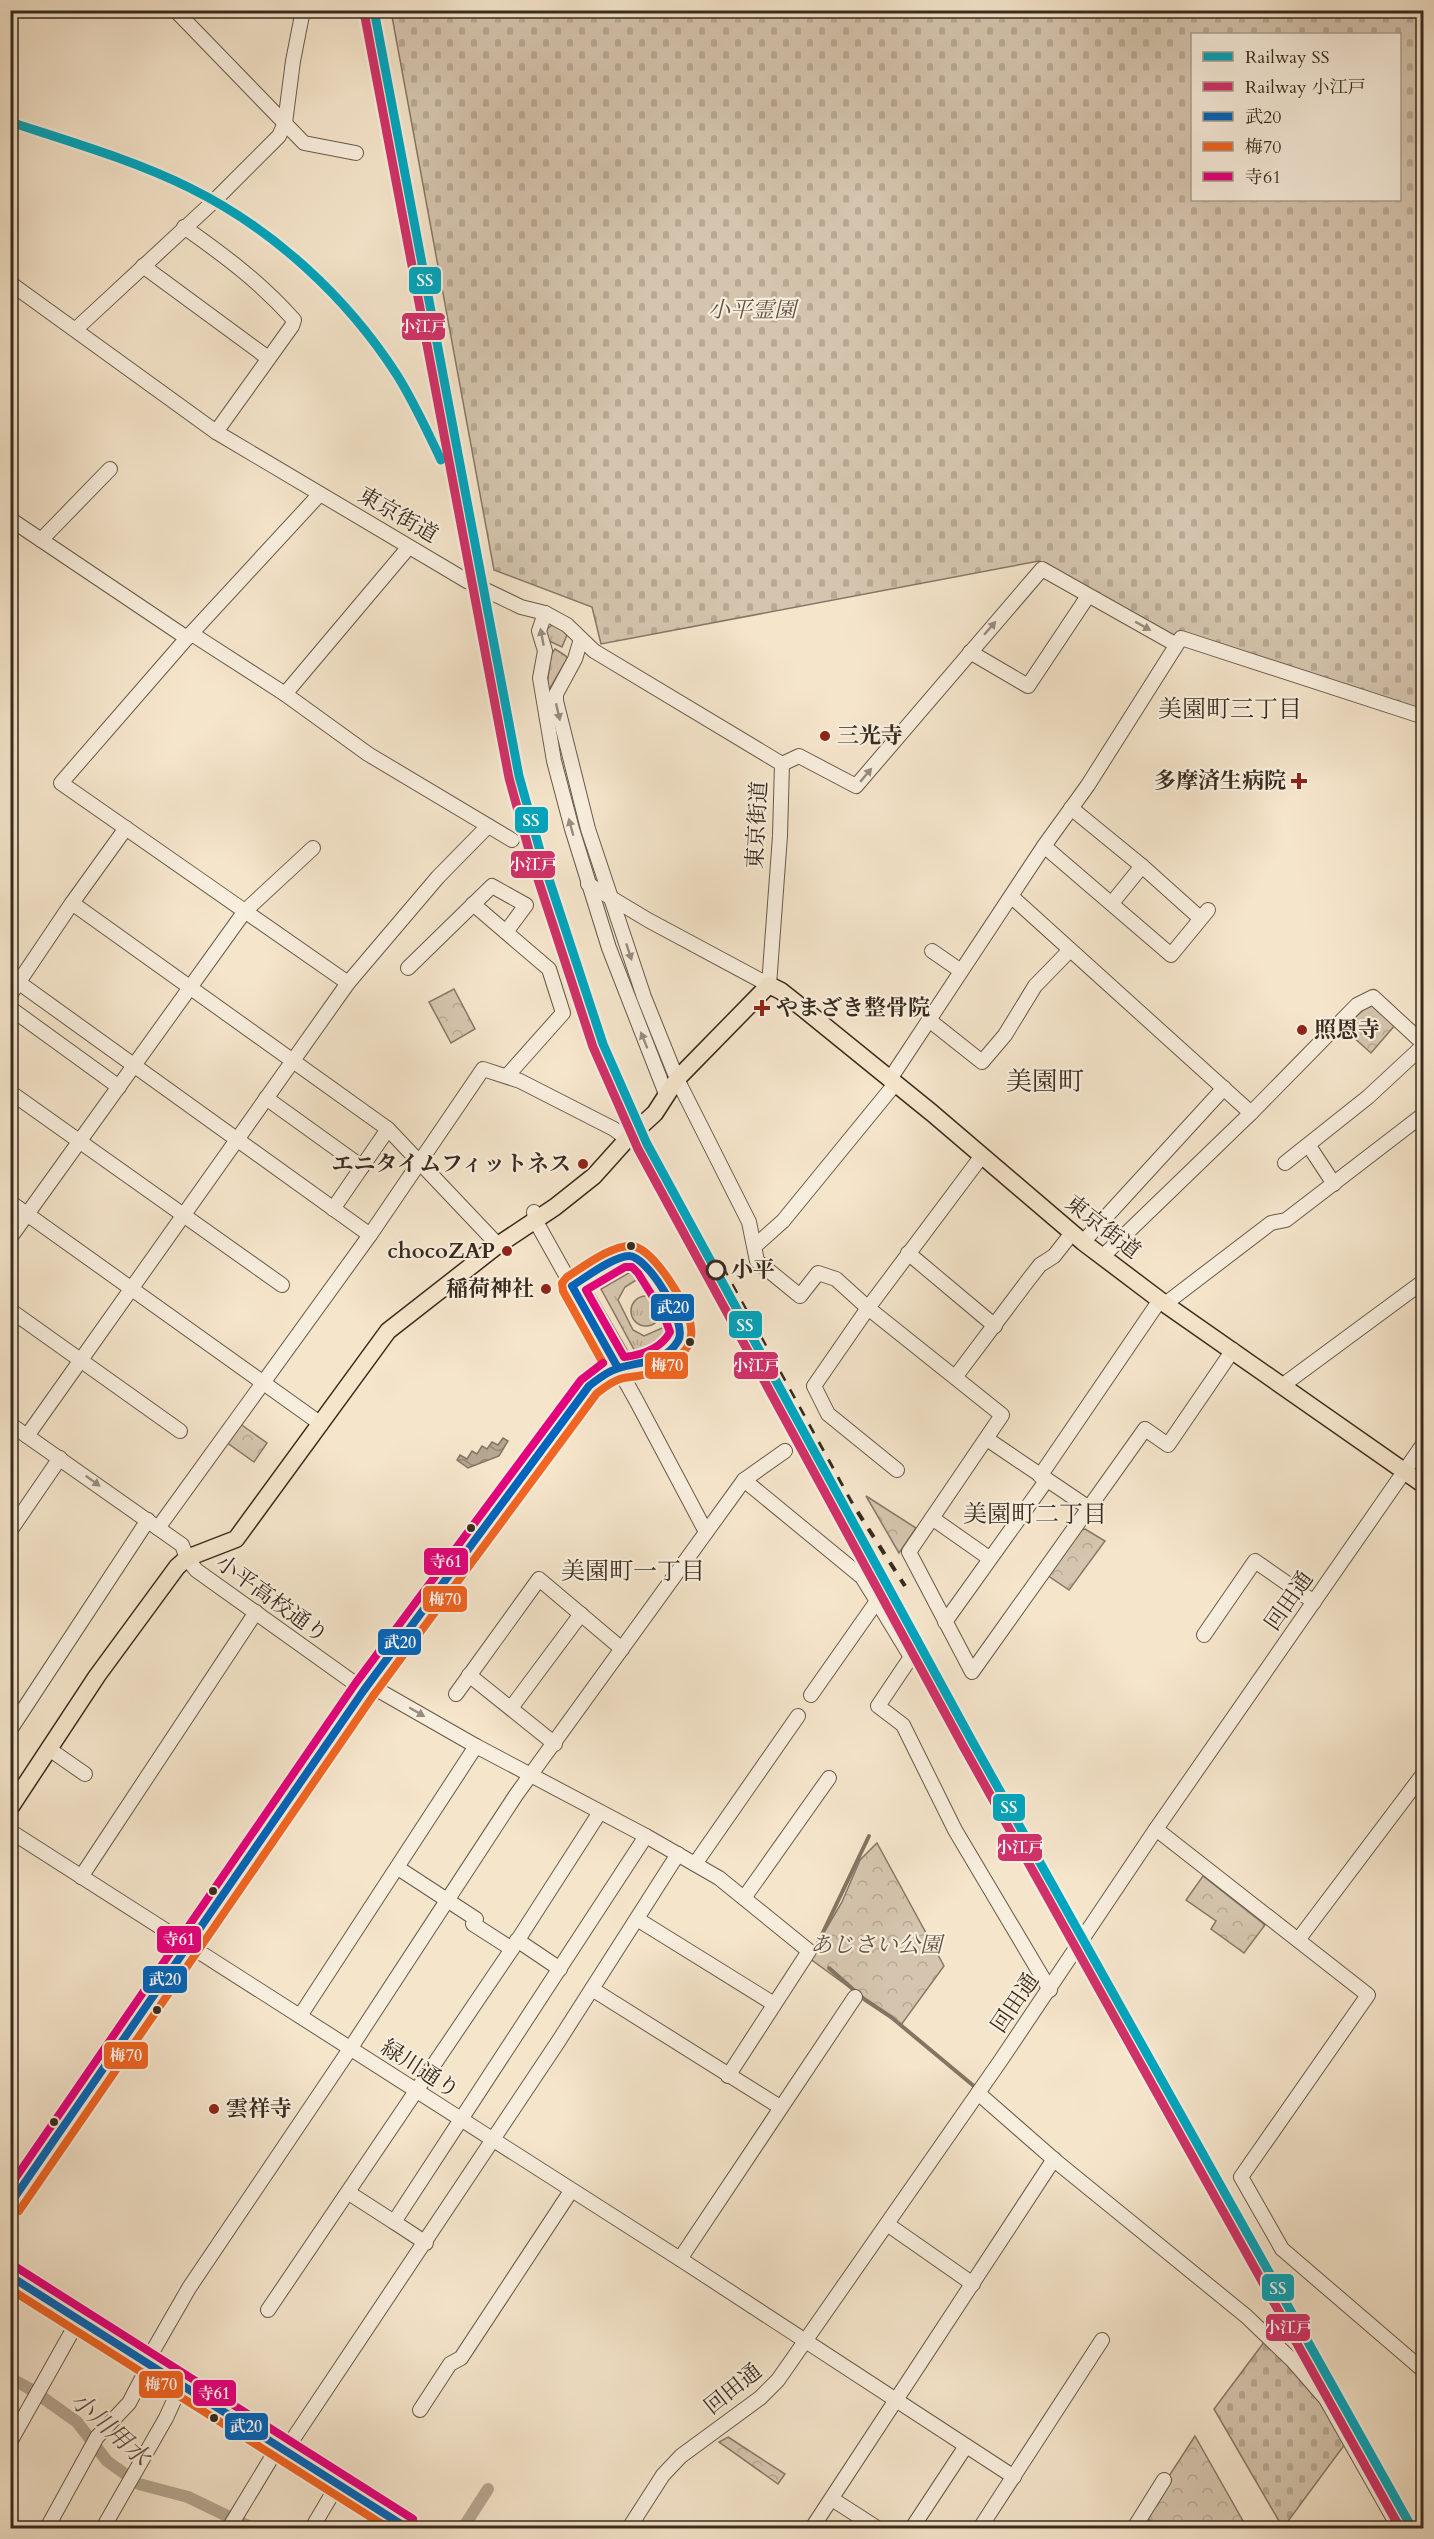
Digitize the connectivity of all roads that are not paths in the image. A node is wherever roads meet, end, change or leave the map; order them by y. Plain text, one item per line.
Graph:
1 (175, 10) edge
2 (302, 11) edge
3 (285, 123) junction
4 (357, 153) dead end
5 (184, 227) junction
6 (143, 266) junction
7 (13, 290) edge
8 (76, 328) junction
9 (268, 358) junction
10 (216, 432) junction
11 (110, 469) dead end
12 (319, 495) junction
13 (10, 519) edge
14 (41, 540) junction
15 (408, 548) junction
16 (1088, 596) junction
17 (545, 613) junction
18 (189, 636) junction
19 (581, 639) junction
20 (1175, 644) junction
21 (970, 652) junction
22 (285, 694) junction
23 (1424, 717) edge
24 (782, 764) junction
25 (1071, 808) junction
26 (488, 826) junction
27 (126, 828) junction
28 (512, 840) dead end
29 (1044, 846) junction
30 (313, 848) dead end
31 (1142, 866) junction
32 (588, 884) junction
33 (609, 897) junction
34 (1012, 897) junction
35 (72, 903) junction
36 (1112, 903) junction
37 (473, 904) junction
38 (245, 911) junction
39 (506, 932) junction
40 (1070, 950) junction
41 (932, 951) dead end
42 (408, 968) dead end
43 (961, 971) junction
44 (18, 982) junction
45 (348, 983) junction
46 (769, 985) junction
47 (191, 987) junction
48 (10, 995) edge
49 (10, 1008) edge
50 (929, 1020) junction
51 (1424, 1044) edge
52 (293, 1060) junction
53 (134, 1066) junction
54 (507, 1076) junction
55 (677, 1079) junction
56 (892, 1082) junction
57 (119, 1087) junction
58 (1224, 1088) junction
59 (10, 1092) edge
60 (666, 1094) junction
61 (266, 1098) junction
62 (1251, 1113) junction
63 (1424, 1114) edge
64 (388, 1129) junction
65 (627, 1139) junction
66 (236, 1140) junction
67 (80, 1141) junction
68 (1309, 1146) junction
69 (981, 1157) junction
70 (420, 1162) junction
71 (1285, 1163) dead end
72 (362, 1167) junction
73 (1334, 1184) junction
74 (10, 1202) edge
75 (333, 1209) junction
76 (28, 1214) junction
77 (182, 1215) junction
78 (534, 1216) junction
79 (370, 1235) junction
80 (1078, 1237) junction
81 (10, 1238) edge
82 (498, 1245) junction
83 (754, 1246) junction
84 (908, 1253) junction
85 (1103, 1256) junction
86 (1424, 1281) edge
87 (282, 1285) dead end
88 (572, 1286) junction
89 (131, 1287) junction
90 (1162, 1302) junction
91 (868, 1308) junction
92 (10, 1310) edge
93 (995, 1326) junction
94 (1233, 1350) junction
95 (81, 1360) junction
96 (618, 1368) junction
97 (956, 1376) junction
98 (263, 1383) junction
99 (1283, 1385) junction
100 (10, 1424) edge
101 (321, 1424) junction
102 (180, 1431) dead end
103 (27, 1436) junction
104 (987, 1439) junction
105 (1424, 1443) edge
106 (785, 1451) dead end
107 (60, 1458) junction
108 (897, 1470) dead end
109 (1404, 1471) junction
110 (1043, 1478) junction
111 (744, 1480) junction
112 (1424, 1485) edge
113 (1089, 1508) junction
114 (932, 1518) junction
115 (153, 1524) junction
116 (10, 1531) edge
117 (706, 1532) junction
118 (187, 1558) junction
119 (990, 1558) junction
120 (877, 1600) junction
121 (1314, 1602) junction
122 (256, 1612) junction
123 (581, 1614) junction
124 (945, 1622) junction
125 (1204, 1635) dead end
126 (622, 1648) junction
127 (469, 1675) junction
128 (364, 1690) junction
129 (456, 1694) dead end
130 (811, 1695) dead end
131 (511, 1708) junction
132 (798, 1716) dead end
133 (10, 1730) edge
134 (555, 1743) junction
135 (476, 1746) junction
136 (49, 1749) junction
137 (1424, 1773) edge
138 (85, 1774) dead end
139 (532, 1776) junction
140 (830, 1778) dead end
141 (10, 1808) edge
142 (600, 1812) junction
143 (1156, 1829) junction
144 (10, 1831) edge
145 (646, 1836) junction
146 (678, 1854) junction
147 (695, 1864) junction
148 (398, 1868) junction
149 (81, 1877) junction
150 (744, 1898) junction
151 (447, 1900) junction
152 (637, 1919) junction
153 (1298, 1940) junction
154 (514, 1945) junction
155 (189, 1946) junction
156 (560, 1969) junction
157 (592, 1989) junction
158 (1050, 1990) junction
159 (855, 1997) dead end
160 (774, 2004) junction
161 (300, 2016) junction
162 (350, 2049) junction
163 (728, 2076) junction
164 (416, 2091) junction
165 (978, 2093) junction
166 (780, 2108) junction
167 (460, 2120) junction
168 (493, 2140) junction
169 (1054, 2159) junction
170 (571, 2191) junction
171 (349, 2193) junction
172 (10, 2205) edge
173 (394, 2222) junction
174 (887, 2224) junction
175 (426, 2243) junction
176 (680, 2259) junction
177 (10, 2276) edge
178 (973, 2284) junction
179 (268, 2310) dead end
180 (79, 2319) junction
181 (1102, 2340) dead end
182 (807, 2341) junction
183 (148, 2364) junction
184 (1424, 2371) edge
185 (181, 2385) junction
186 (896, 2400) junction
187 (420, 2410) dead end
188 (10, 2442) edge
189 (966, 2446) junction
190 (282, 2449) junction
191 (1014, 2477) junction
192 (1164, 2480) dead end
193 (338, 2484) junction
194 (832, 2499) junction
195 (233, 2522) edge
196 (46, 2529) edge
197 (103, 2529) edge
198 (312, 2529) edge
199 (407, 2529) edge
200 (629, 2529) edge
201 (812, 2529) edge
202 (877, 2529) edge
203 (912, 2529) edge
204 (980, 2529) edge
205 (1134, 2529) edge
206 (1399, 2529) edge

1 - 3 street
2 - 3 street
3 - 4 street
3 - 5 street
5 - 6 street
5 - 9 street
6 - 8 street
6 - 9 street
7 - 8 street, 東京街道
8 - 10 street, 東京街道
9 - 10 street
10 - 12 street, 東京街道
11 - 14 street
12 - 15 street, 東京街道
12 - 18 street
13 - 14 street
14 - 18 street
15 - 17 street, 東京街道
15 - 22 street
16 -> 20 street
21 -> 16 street
16 - 21 street
17 - 19 street, 東京街道
32 -> 17 street
18 - 22 street
18 - 27 street
19 - 24 street, 東京街道
19 -> 33 street
20 - 23 street
20 - 25 street
24 -> 21 street
22 - 26 street
24 - 46 street, 東京街道
25 - 29 street
25 - 31 street
26 - 28 street
26 - 45 street
27 - 35 street
27 - 38 street
29 - 34 street
29 - 36 street
30 - 38 street
31 - 36 street
31 - 36 street
32 - 33 street
60 -> 32 street
33 - 46 street
33 -> 55 street
34 - 40 street
34 - 43 street
35 - 44 street
35 - 47 street
37 - 39 street
37 - 39 street
37 - 42 street
38 - 45 street
38 - 47 street
39 - 54 street
40 - 50 street
40 - 58 street
41 - 43 street
43 - 50 street
44 - 48 street
44 - 53 street
45 - 52 street
46 - 55 main road
46 - 56 main road, 東京街道
47 - 52 street
47 - 53 street
49 - 57 street
50 - 56 street
51 - 62 street
51 - 68 street
52 - 61 street
52 - 64 street
53 - 57 street
53 - 66 street
54 - 65 street
54 - 70 street
55 - 60 main road
55 - 83 street
56 - 69 main road, 東京街道
56 - 83 street
57 - 67 street
58 - 62 street
58 - 80 street
59 - 67 street
60 - 65 main road
61 - 66 street
61 - 72 street
62 - 85 street
63 - 73 street
64 - 70 street
64 - 72 street
65 - 78 main road
66 - 75 street
66 - 77 street
67 - 76 street
67 - 77 street
68 - 71 street
68 - 73 street
69 - 80 main road, 東京街道
69 - 84 street
70 - 79 street
70 - 82 street
72 - 75 street
73 - 90 street
74 - 76 street
75 - 79 street
76 - 81 street
76 - 89 street
77 - 87 street
77 - 89 street
78 - 82 main road
78 - 88 street
79 - 98 street
80 - 85 main road, 東京街道
80 - 93 street
82 - 101 main road
83 - 91 street
84 - 91 street
84 - 93 street
85 - 90 main road, 東京街道
86 - 99 street
88 - 96 street
88 - 96 street
89 - 95 street
89 - 98 street
90 - 94 main road, 東京街道
90 - 110 street
91 - 97 street
91 - 108 street
92 - 95 street
93 - 97 street
94 - 99 main road, 東京街道
94 - 113 street
95 - 102 street
95 - 103 street
96 - 117 street
96 - 128 street
97 - 104 street
98 - 101 street
98 - 115 street
99 - 109 main road, 東京街道
100 - 103 street, 小平高校通り
101 - 118 main road
103 - 107 street, 小平高校通り
104 - 110 street
104 - 114 street
105 - 109 street, 回田通
106 - 111 street
107 -> 115 street, 小平高校通り
107 - 116 street
109 - 112 main road, 東京街道
109 - 121 street, 回田通
110 - 113 street
110 - 119 street
111 - 117 street
111 - 120 street
113 - 124 street
114 - 119 street
114 - 124 street
115 - 118 street, 小平高校通り
115 - 133 street
117 - 126 street
118 - 122 street, 小平高校通り
118 - 136 main road
119 - 124 street
120 - 130 street
120 - 158 street
121 - 125 street
121 - 143 street, 回田通
122 - 128 street, 小平高校通り
122 - 149 street
123 - 126 street
123 - 127 street
123 - 131 street
126 - 134 street
127 - 129 street
127 - 131 street
128 -> 135 street, 小平高校通り
128 - 155 street
131 - 134 street
132 - 147 street
134 - 139 street
135 - 139 street, 小平高校通り
135 - 148 street
136 - 138 street
136 - 141 main road
137 - 153 street
139 - 142 street, 小平高校通り
139 - 151 street
140 - 150 street
142 - 145 street, 小平高校通り
142 - 154 street
143 - 153 street
143 - 158 street, 回田通
144 - 149 street, 緑川通り
145 - 146 street, 小平高校通り
145 - 156 street
146 - 147 street, 小平高校通り
146 - 152 street
147 - 150 street, 小平高校通り
148 - 151 street
148 - 161 street
149 - 155 street, 緑川通り
150 - 160 street, 小平高校通り
151 - 154 street
151 - 162 street
152 - 157 street
152 - 160 street
153 - 184 street
154 - 156 street
154 - 164 street
155 - 161 street, 緑川通り
155 - 172 street
156 - 167 street
157 - 163 street
157 - 168 street
158 - 165 street, 回田通
159 - 166 street
160 - 163 street
161 - 162 street, 緑川通り
162 - 164 street, 緑川通り
162 - 183 street
163 - 166 street
164 - 167 street, 緑川通り
164 - 171 street
165 - 169 street
165 - 174 street, 回田通
166 - 176 street
167 - 168 street, 緑川通り
167 - 173 street
168 - 170 street, 緑川通り
168 - 175 street
169 - 178 street
169 - 206 street
170 - 176 street, 緑川通り
170 - 187 street
171 - 173 street
171 - 179 street
173 - 175 street
174 - 178 street
174 - 182 street, 回田通
175 - 190 street
176 - 182 street, 緑川通り
177 - 180 main road
178 - 186 street
180 - 183 main road
180 - 188 street
181 - 191 street
182 - 186 street, 緑川通り
182 - 200 street, 回田通
183 - 185 main road
183 - 196 street
185 - 190 main road
185 - 197 street
186 - 189 street, 緑川通り
186 - 194 street
189 - 191 street, 緑川通り
189 - 203 street
190 - 193 main road
190 - 195 street
191 - 204 street
192 - 205 street
193 - 198 street
193 - 199 main road
194 - 201 street
194 - 202 street

